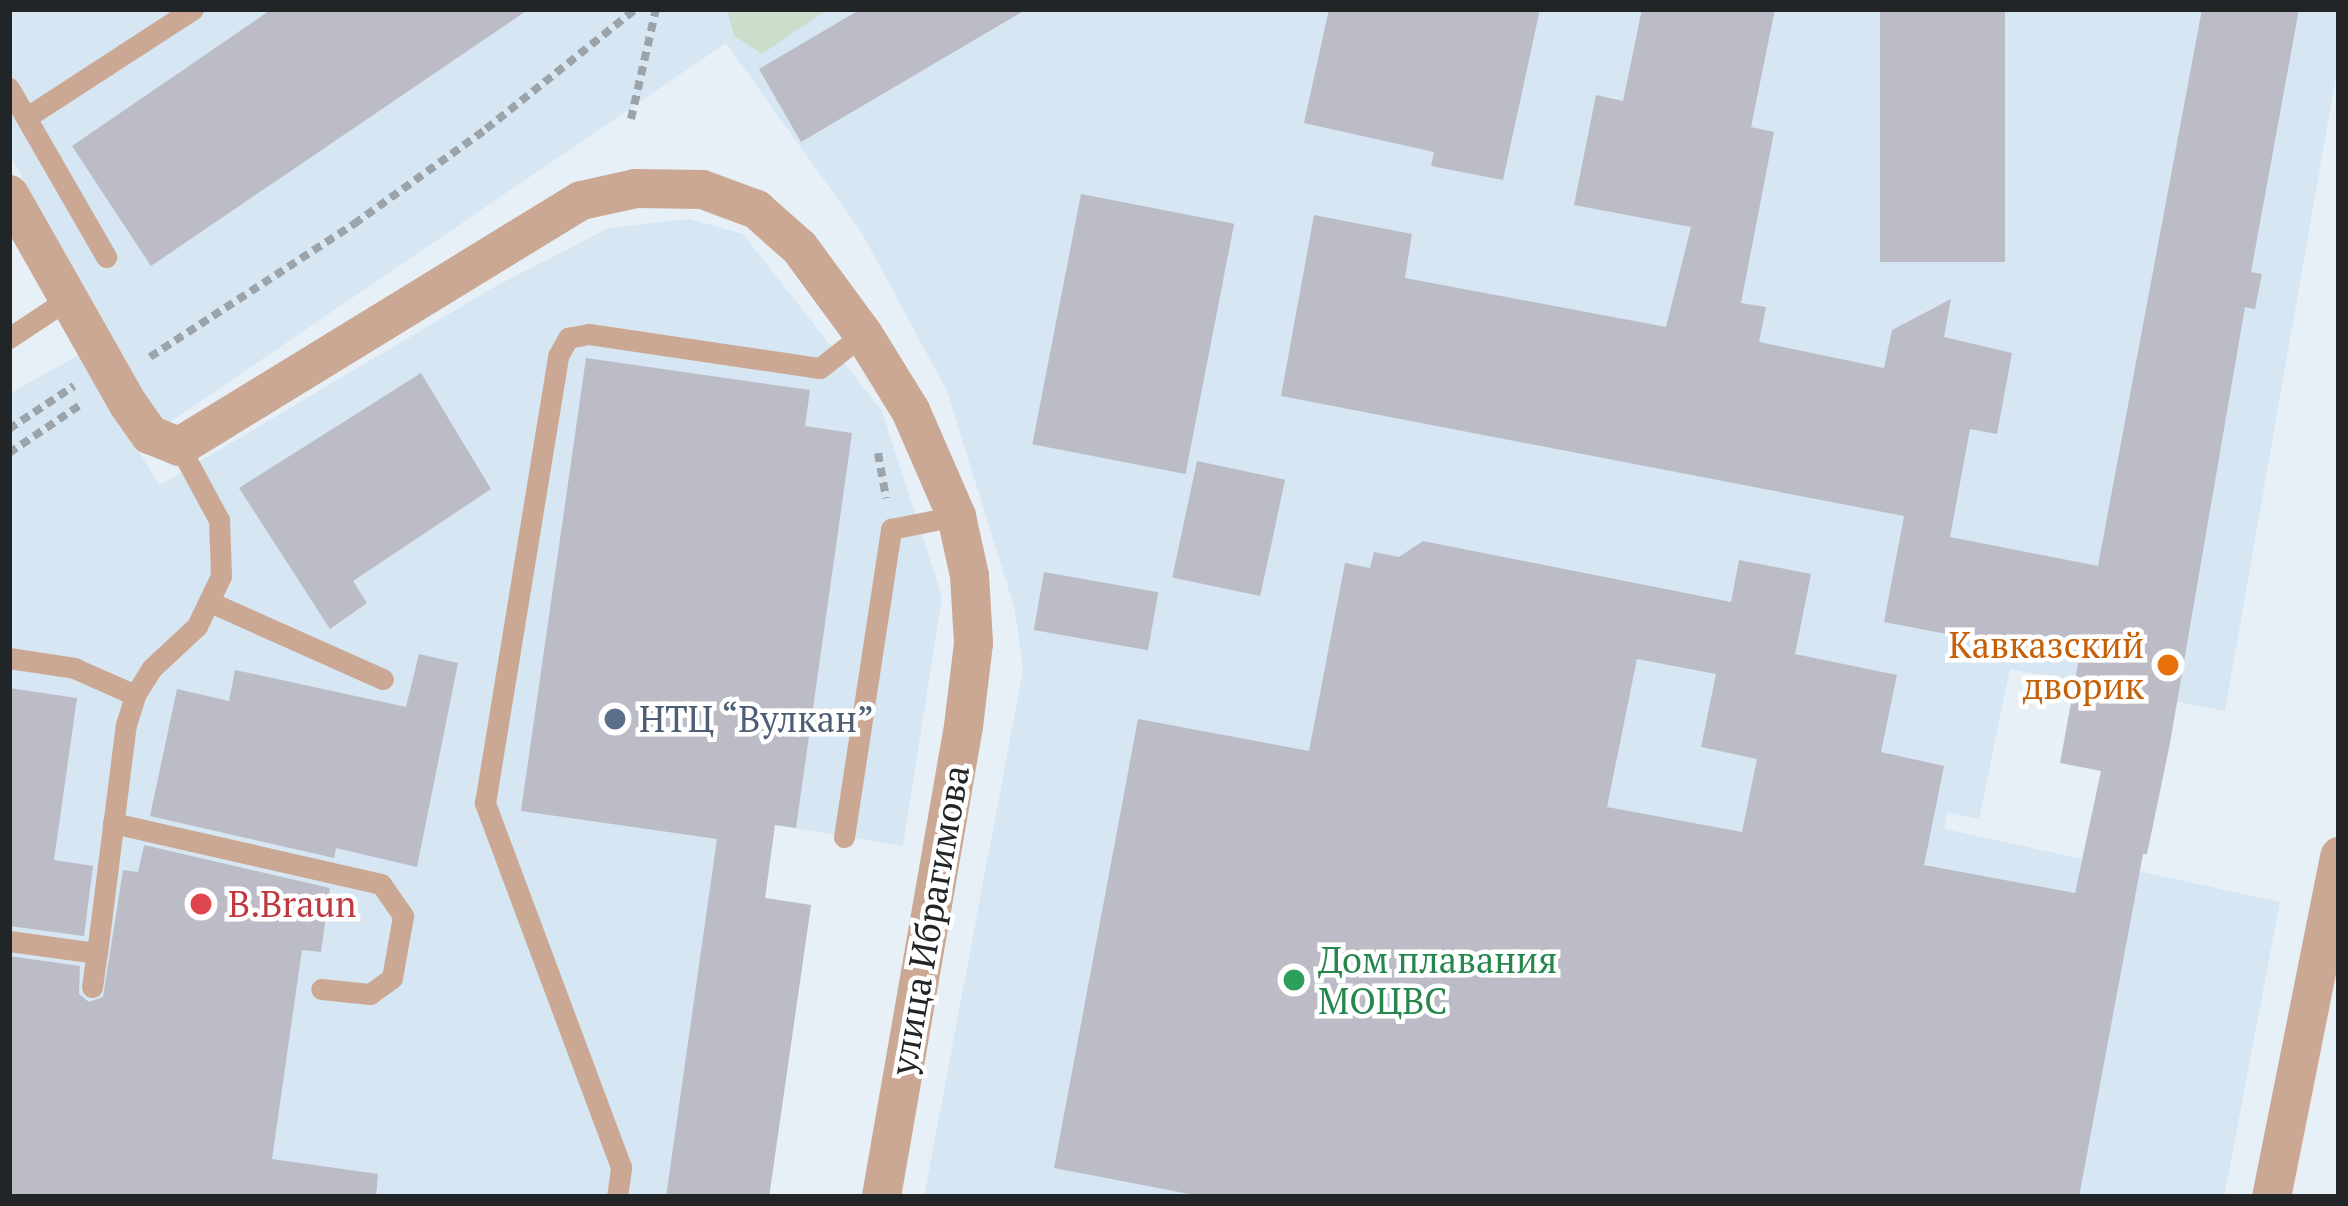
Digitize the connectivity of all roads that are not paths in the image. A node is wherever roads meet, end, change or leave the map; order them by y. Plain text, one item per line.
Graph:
1 (193, 9) edge
2 (9, 88) edge
3 (27, 117) junction
4 (9, 194) edge
5 (106, 257) dead end
6 (68, 299) junction
7 (863, 334) junction
8 (9, 338) edge
9 (179, 446) junction
10 (956, 516) junction
11 (212, 603) junction
12 (9, 658) edge
13 (383, 679) dead end
14 (135, 695) junction
15 (113, 824) junction
16 (844, 837) dead end
17 (2339, 856) edge
18 (9, 941) edge
19 (97, 952) junction
20 (92, 987) dead end
21 (321, 988) dead end
22 (616, 1197) edge
23 (881, 1197) edge
24 (2272, 1197) edge

1 - 3 lane
2 - 3 lane
3 - 5 lane
4 - 6 street
6 - 8 lane
6 - 9 street
7 - 9 street, улица Ибрагимова
7 - 10 street, улица Ибрагимова
7 - 22 lane
9 - 11 lane
10 - 16 lane
10 - 23 street, улица Ибрагимова
11 - 13 lane
11 - 14 lane
12 - 14 lane
14 - 15 lane
15 - 19 lane
15 - 21 lane
17 - 24 street
18 - 19 lane
19 - 20 lane

